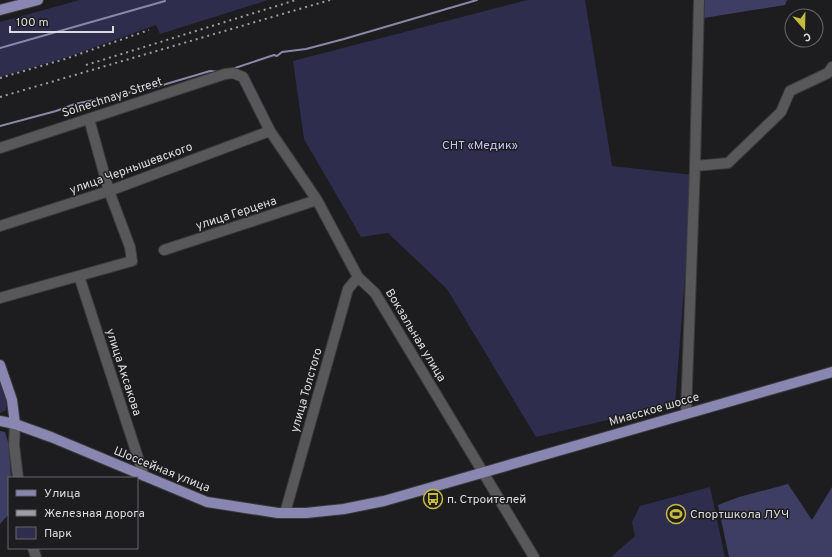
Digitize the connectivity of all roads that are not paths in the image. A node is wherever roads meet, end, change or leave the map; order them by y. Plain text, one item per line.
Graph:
1 (38, 0) edge
2 (698, 0) edge
3 (0, 10) edge
4 (832, 67) edge
5 (233, 73) joint
6 (89, 119) junction
7 (270, 131) junction
8 (0, 148) edge
9 (695, 166) junction
10 (109, 191) junction
11 (317, 200) junction
12 (0, 226) edge
13 (164, 250) dead end
14 (79, 276) junction
15 (358, 277) junction
16 (0, 298) edge
17 (0, 365) edge
18 (832, 372) edge
19 (686, 413) junction
20 (0, 421) edge
21 (15, 424) junction
22 (484, 472) junction
23 (144, 476) junction
24 (18, 477) edge
25 (285, 513) junction
26 (534, 557) edge

1 - 3 main road
2 - 9 street
4 - 9 street
5 - 6 street, Solnechnaya Street
5 - 7 street, Вокзальная улица
6 - 8 street, Solnechnaya Street
6 - 10 street
7 - 10 street, улица Чернышевского
7 - 11 street, Вокзальная улица
9 - 19 street
10 - 12 street, улица Чернышевского
10 - 14 street
11 - 13 street, улица Герцена
11 - 15 street, Вокзальная улица
14 - 16 street
14 - 23 street, улица Аксакова
15 - 22 street, Вокзальная улица
15 - 25 street, улица Толстого
17 - 21 main road
18 - 19 main road, Миасское шоссе
19 - 22 main road, Миасское шоссе
20 - 21 main road, Шоссейная улица
21 - 23 main road, Шоссейная улица
21 - 24 street
22 - 25 main road, Шоссейная улица
22 - 26 street, Вокзальная улица
23 - 25 main road, Шоссейная улица

